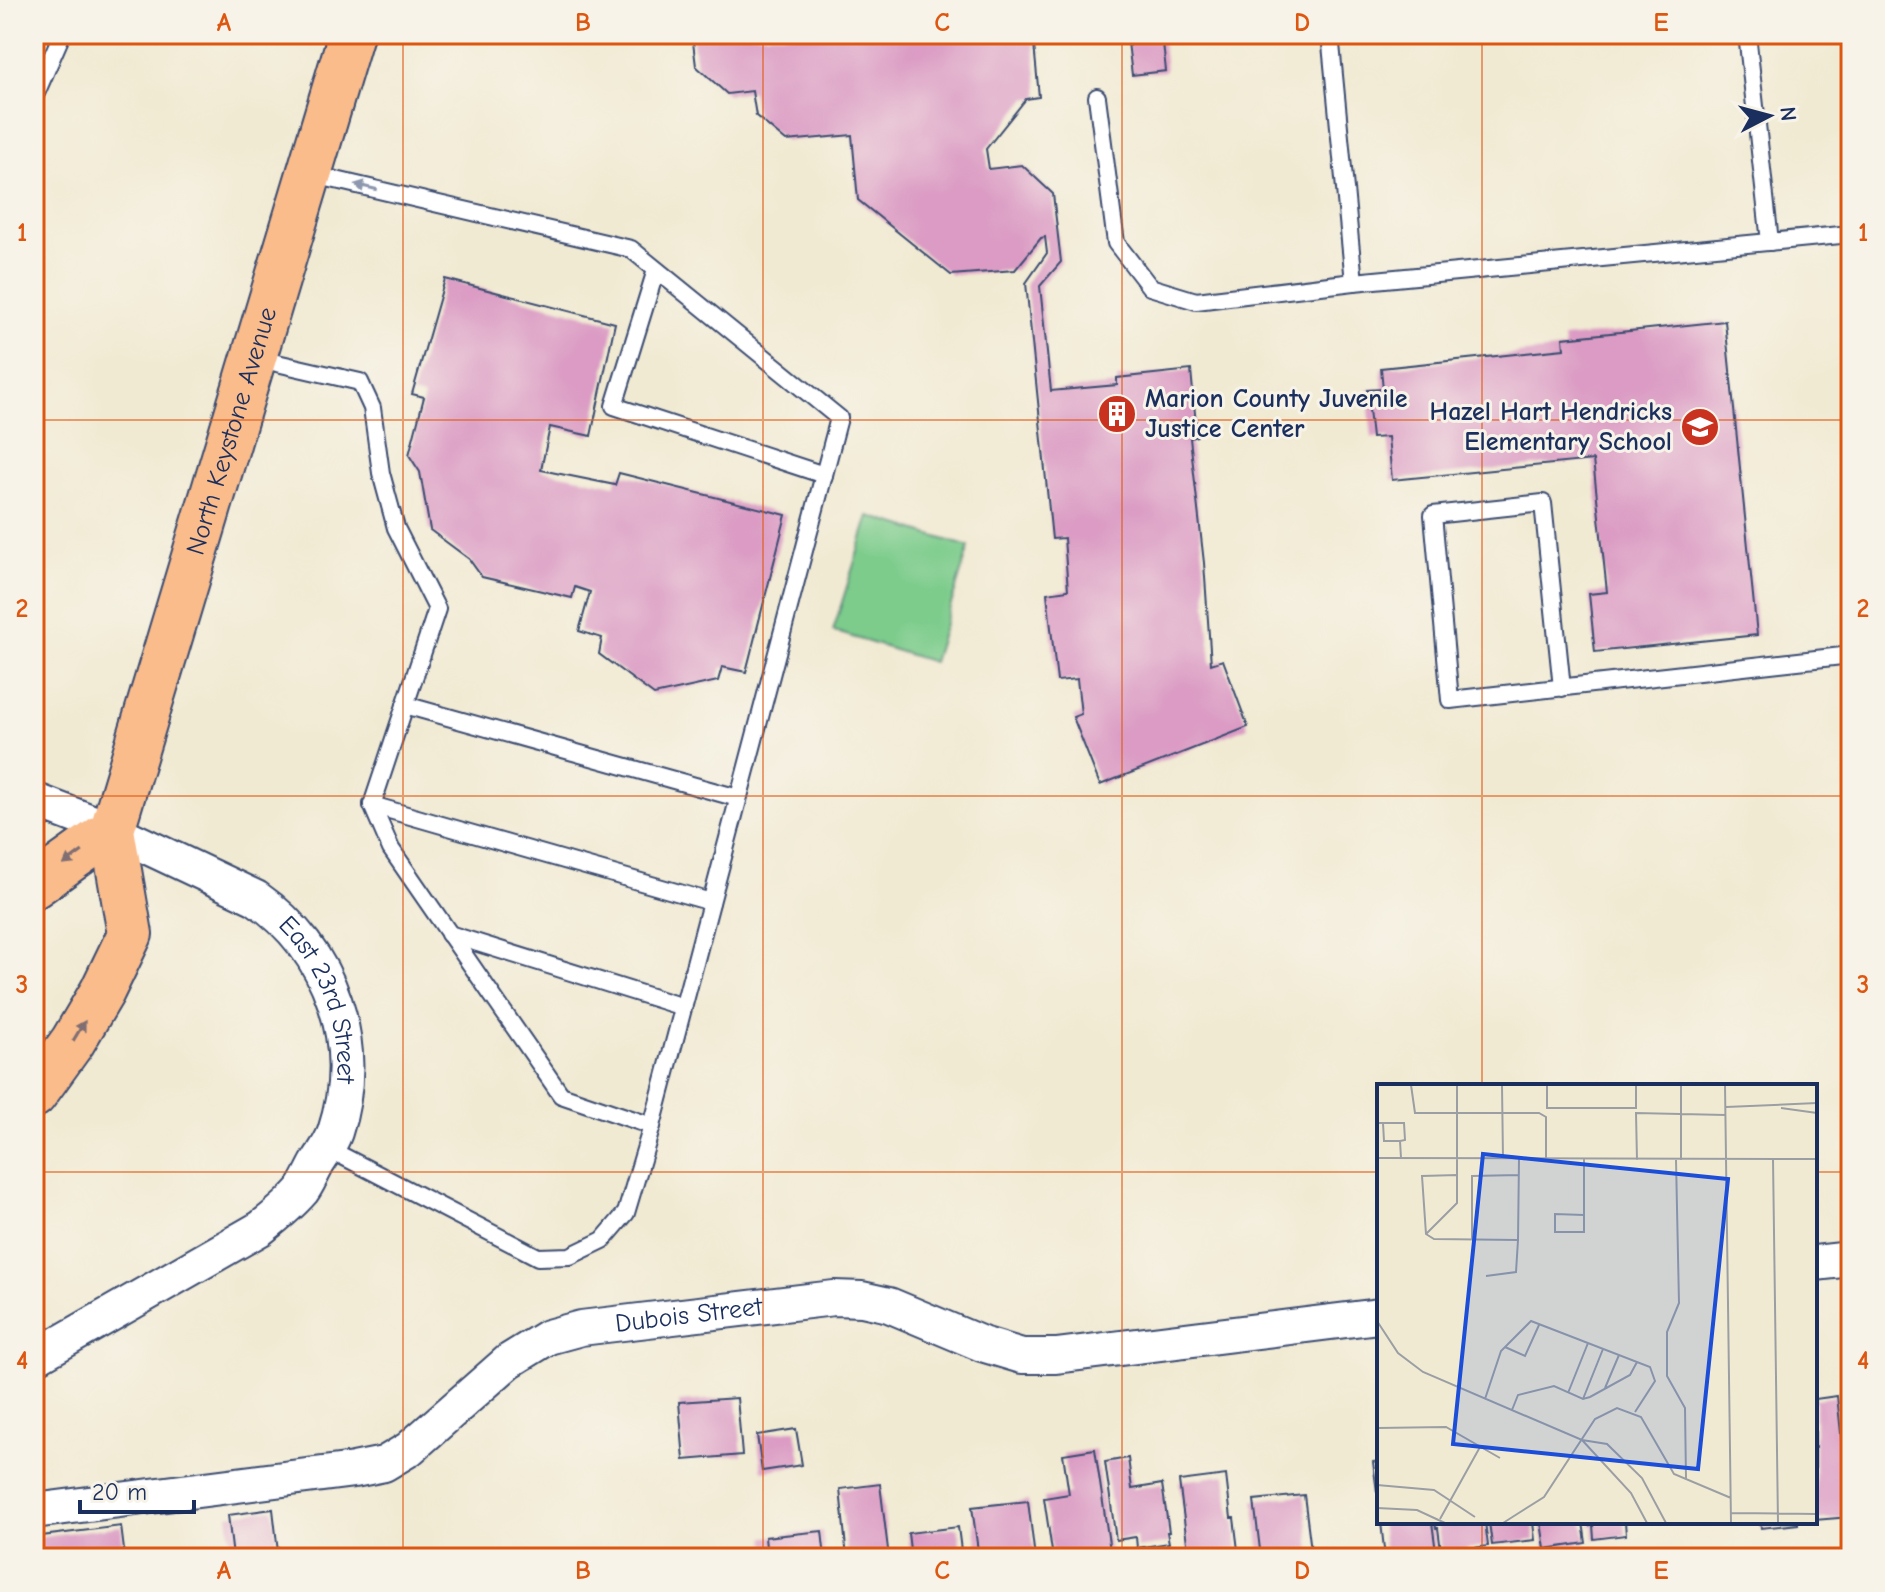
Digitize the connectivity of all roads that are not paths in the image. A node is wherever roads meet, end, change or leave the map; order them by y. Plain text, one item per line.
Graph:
1 (62, 34) edge
2 (351, 34) edge
3 (1330, 34) edge
4 (1747, 34) edge
5 (1097, 97) dead end
6 (34, 98) edge
7 (309, 174) junction
8 (1851, 234) edge
9 (1770, 242) junction
10 (656, 270) junction
11 (1354, 282) junction
12 (254, 357) junction
13 (824, 475) junction
14 (1851, 655) edge
15 (1562, 688) junction
16 (405, 705) junction
17 (738, 798) junction
18 (34, 800) edge
19 (372, 805) junction
20 (112, 830) junction
21 (34, 886) edge
22 (711, 902) junction
23 (449, 934) junction
24 (683, 1007) junction
25 (34, 1095) edge
26 (652, 1126) junction
27 (327, 1148) junction
28 (1851, 1259) edge
29 (1817, 1263) edge
30 (1377, 1316) edge
31 (34, 1358) edge
32 (34, 1511) edge

1 - 6 lane
2 - 7 main road, North Keystone Avenue
3 - 11 lane
4 - 9 lane
5 - 11 lane
10 -> 7 lane
7 - 12 main road, North Keystone Avenue
8 - 9 lane
9 - 11 lane
10 - 13 lane
10 - 13 lane
12 - 16 lane
12 - 20 main road, North Keystone Avenue
13 - 17 lane
14 - 15 lane
15 - 15 lane
16 - 17 lane
16 - 19 lane
17 - 22 lane
18 - 20 street, East 23rd Street
19 - 22 lane
19 - 23 lane
20 -> 21 main road
25 -> 20 main road, North Keystone Avenue
20 - 27 street, East 23rd Street
22 - 24 lane
23 - 24 lane
23 - 26 lane
24 - 26 lane
26 - 27 lane
27 - 31 street, East 23rd Street
28 - 29 street
30 - 32 street, Dubois Street

